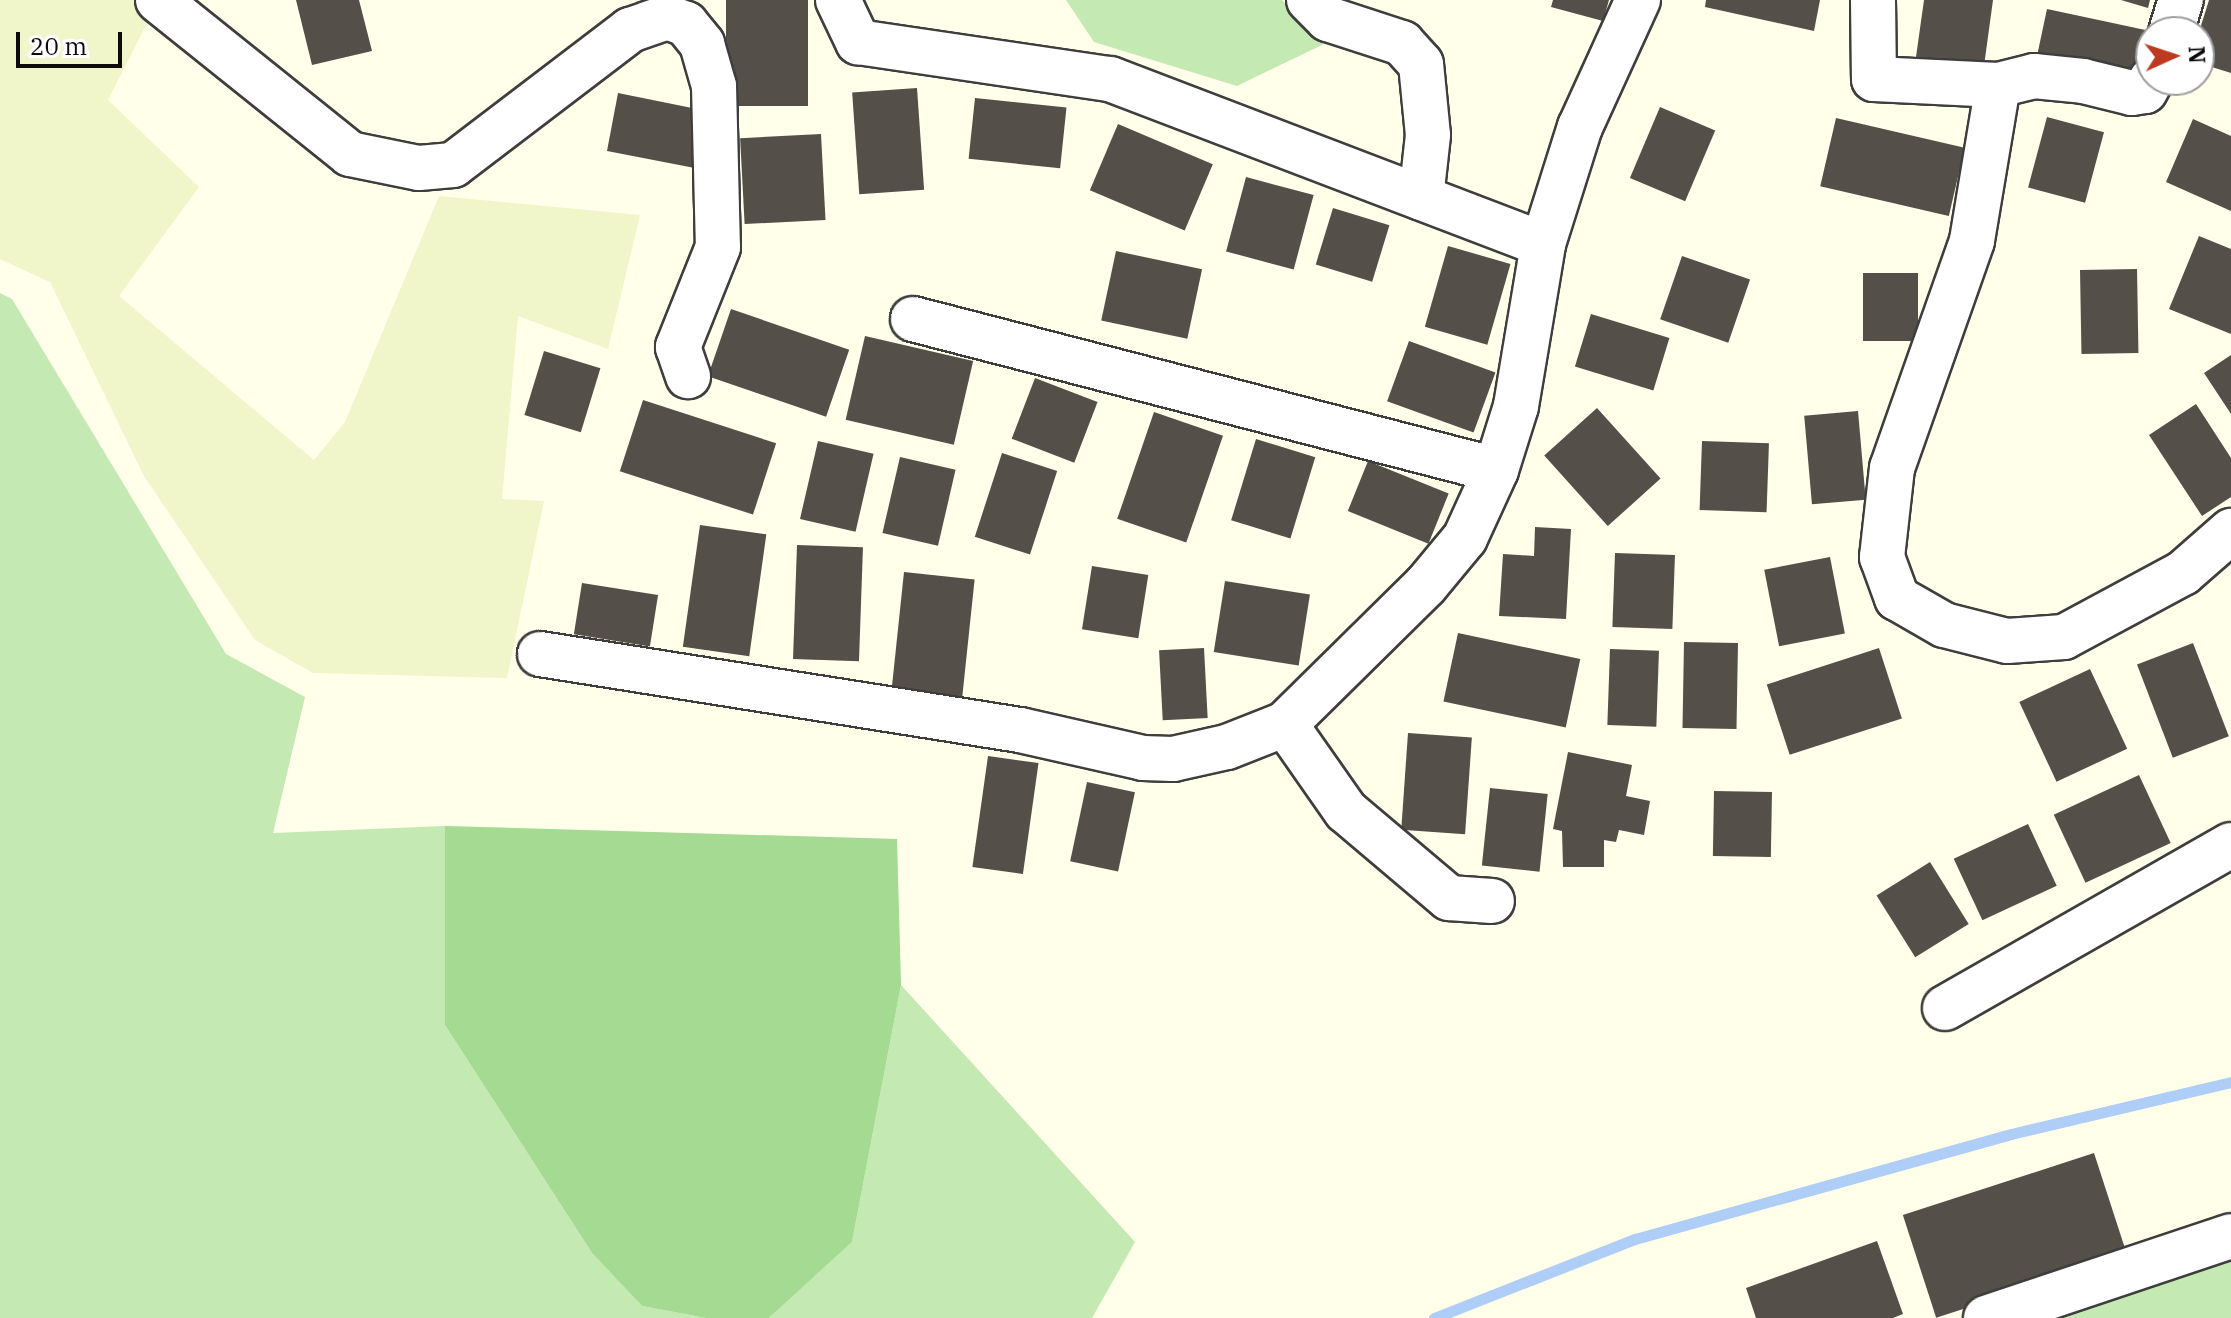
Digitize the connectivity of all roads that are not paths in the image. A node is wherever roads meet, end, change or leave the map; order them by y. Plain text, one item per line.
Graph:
1 (158, 0) edge
2 (838, 0) edge
3 (1309, 0) edge
4 (1638, 0) edge
5 (1873, 0) edge
6 (1998, 85) junction
7 (2135, 93) edge
8 (1421, 198) junction
9 (1543, 244) junction
10 (913, 319) dead end
11 (688, 376) dead end
12 (1496, 470) junction
13 (2231, 531) edge
14 (540, 654) dead end
15 (1285, 724) junction
16 (2231, 845) edge
17 (1492, 901) dead end
18 (1945, 1008) dead end
19 (2231, 1236) edge
20 (1986, 1318) edge

1 - 11 street
2 - 8 street
3 - 8 street
4 - 9 street
5 - 6 street
6 - 7 street
6 - 13 street
8 - 9 street
9 - 12 street
10 - 12 street
12 - 15 street
14 - 15 street
15 - 17 street
16 - 18 street
19 - 20 street

